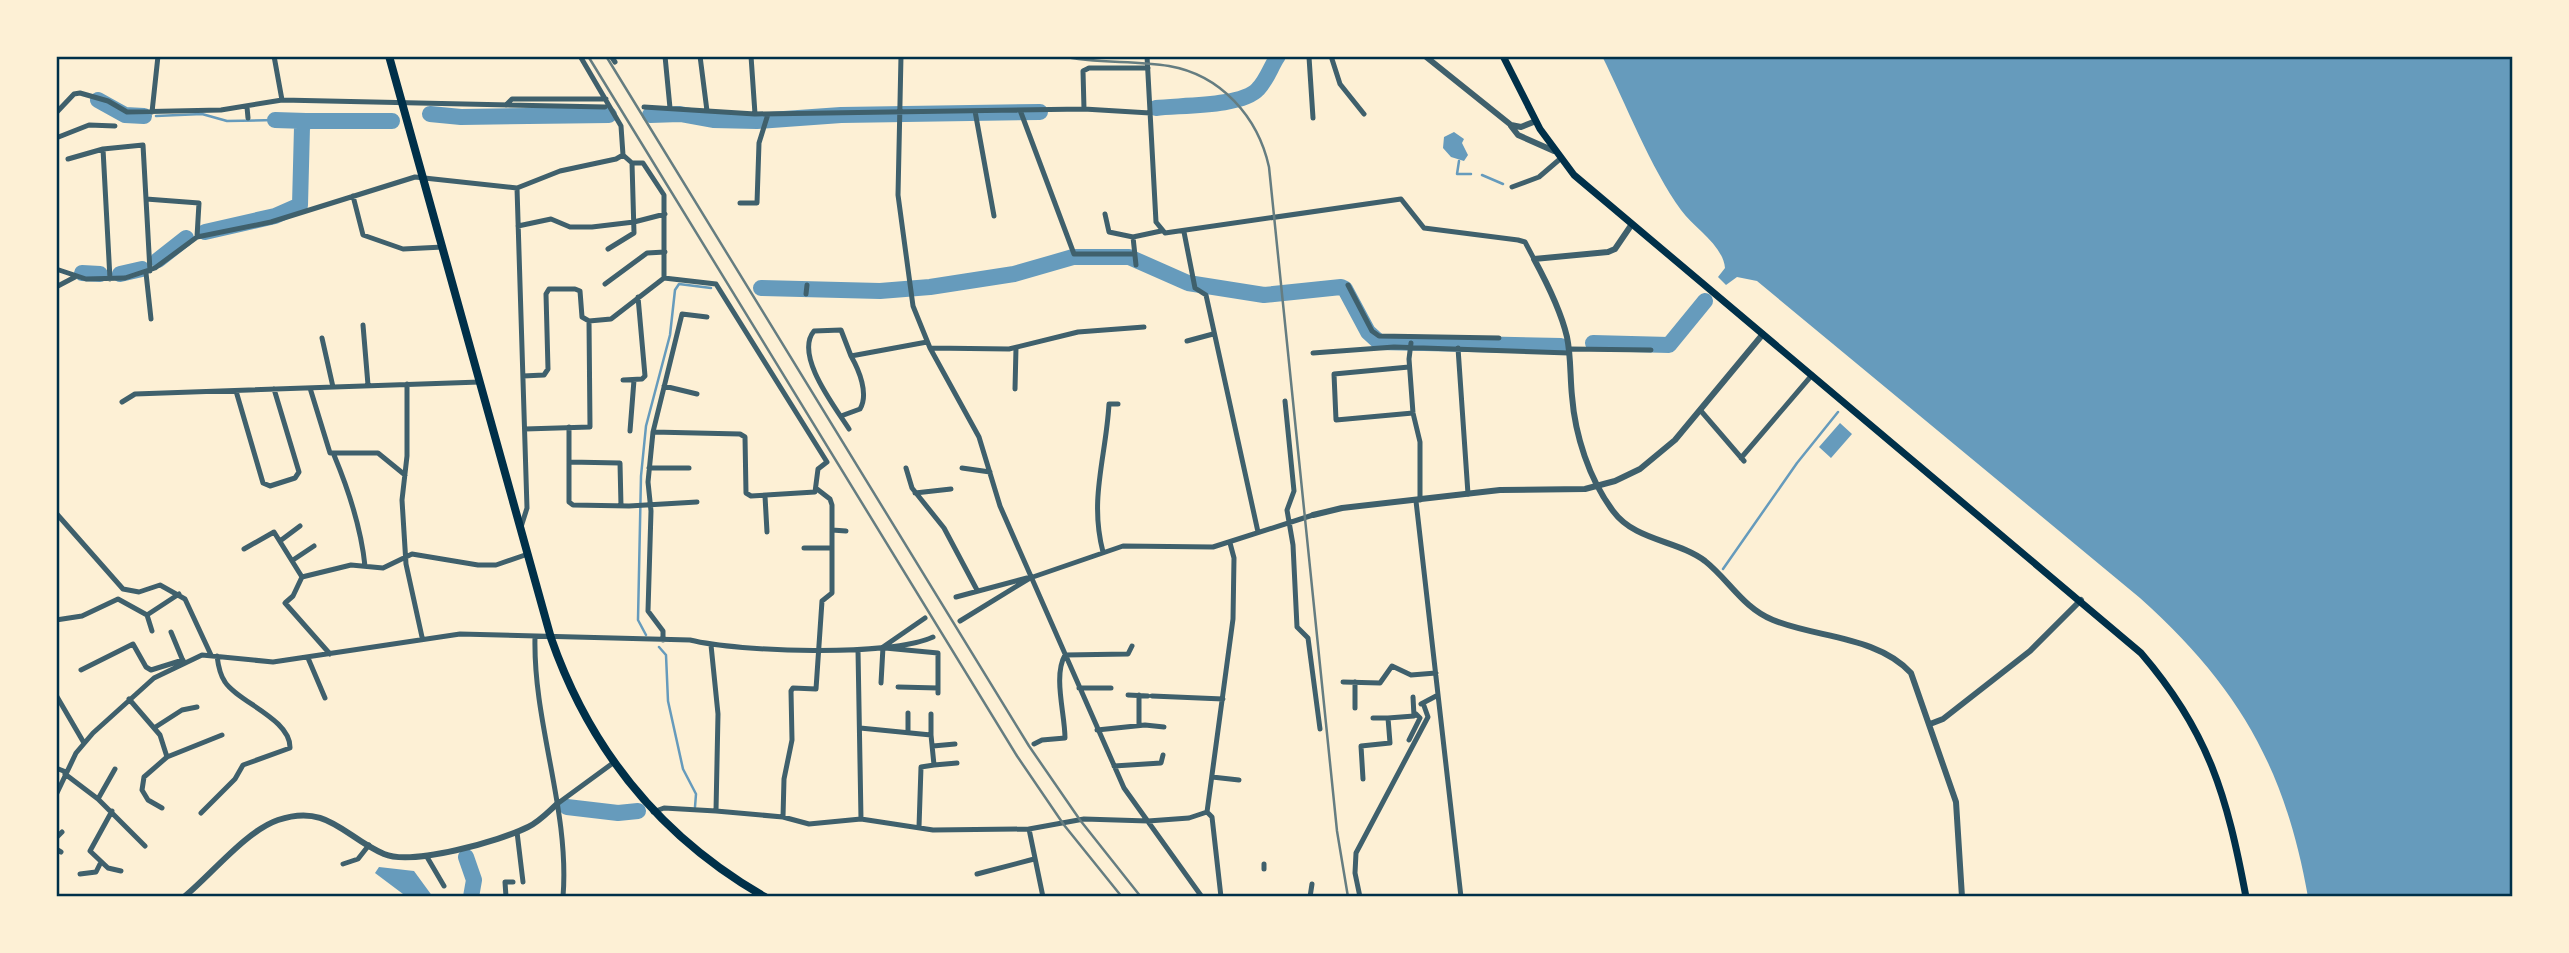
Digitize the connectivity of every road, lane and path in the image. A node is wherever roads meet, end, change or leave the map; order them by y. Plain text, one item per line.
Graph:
1 (158, 56) edge
2 (274, 56) edge
3 (389, 56) edge
4 (580, 56) edge
5 (665, 56) edge
6 (700, 56) edge
7 (751, 56) edge
8 (901, 56) edge
9 (1147, 56) edge
10 (1331, 56) edge
11 (1426, 56) edge
12 (1503, 56) edge
13 (1309, 57) edge
14 (1148, 68) junction
15 (282, 100) junction
16 (401, 100) junction
17 (606, 102) junction
18 (247, 107) junction
19 (644, 107) dead end
20 (1084, 108) junction
21 (674, 109) junction
22 (707, 111) junction
23 (152, 112) junction
24 (1021, 112) junction
25 (56, 113) edge
26 (975, 113) junction
27 (1150, 113) junction
28 (755, 114) junction
29 (901, 114) junction
30 (1364, 114) dead end
31 (768, 116) junction
32 (676, 117) dead end
33 (248, 118) dead end
34 (1313, 118) dead end
35 (1536, 121) junction
36 (1511, 125) junction
37 (115, 126) dead end
38 (56, 138) edge
39 (103, 149) junction
40 (1554, 151) junction
41 (622, 155) junction
42 (68, 159) dead end
43 (1560, 159) junction
44 (632, 163) junction
45 (423, 177) junction
46 (1512, 187) dead end
47 (517, 188) junction
48 (353, 196) junction
49 (146, 199) junction
50 (740, 203) dead end
51 (665, 214) junction
52 (1105, 214) dead end
53 (994, 216) dead end
54 (634, 222) junction
55 (1632, 224) junction
56 (518, 226) junction
57 (1161, 231) junction
58 (1184, 232) junction
59 (198, 237) junction
60 (1133, 237) junction
61 (443, 247) junction
62 (608, 250) dead end
63 (664, 252) junction
64 (1135, 256) junction
65 (1534, 259) junction
66 (1136, 265) dead end
67 (56, 269) edge
68 (148, 272) junction
69 (75, 277) junction
70 (664, 278) junction
71 (110, 279) junction
72 (606, 284) dead end
73 (1348, 285) dead end
74 (56, 287) edge
75 (638, 297) junction
76 (707, 317) dead end
77 (151, 319) dead end
78 (589, 321) junction
79 (363, 325) dead end
80 (1144, 327) dead end
81 (1213, 334) junction
82 (1763, 334) junction
83 (322, 338) dead end
84 (1499, 338) dead end
85 (1187, 341) dead end
86 (1411, 342) junction
87 (929, 345) junction
88 (1016, 348) junction
89 (1458, 348) junction
90 (1651, 350) dead end
91 (1569, 351) junction
92 (1313, 352) dead end
93 (851, 356) junction
94 (1409, 367) junction
95 (1812, 375) junction
96 (523, 376) junction
97 (624, 380) dead end
98 (634, 380) junction
99 (480, 382) junction
100 (407, 384) junction
101 (368, 386) junction
102 (664, 386) junction
103 (333, 387) junction
104 (310, 388) junction
105 (275, 389) junction
106 (1015, 389) dead end
107 (236, 391) junction
108 (697, 394) dead end
109 (1285, 401) dead end
110 (122, 402) dead end
111 (1118, 404) dead end
112 (1701, 411) junction
113 (1413, 413) junction
114 (841, 416) junction
115 (569, 427) junction
116 (525, 429) junction
117 (849, 429) dead end
118 (629, 431) dead end
119 (653, 432) junction
120 (334, 455) junction
121 (569, 462) junction
122 (649, 468) junction
123 (689, 468) dead end
124 (906, 468) dead end
125 (962, 468) dead end
126 (990, 472) junction
127 (405, 475) junction
128 (1599, 485) junction
129 (817, 489) junction
130 (951, 489) dead end
131 (915, 493) junction
132 (1468, 494) junction
133 (765, 496) junction
134 (1418, 500) junction
135 (697, 502) dead end
136 (648, 503) junction
137 (621, 506) junction
138 (56, 513) edge
139 (1313, 515) joint
140 (1290, 523) junction
141 (300, 526) dead end
142 (521, 527) junction
143 (832, 530) junction
144 (846, 531) dead end
145 (767, 532) dead end
146 (1258, 532) junction
147 (280, 541) junction
148 (1230, 543) junction
149 (314, 546) dead end
150 (804, 548) dead end
151 (832, 548) junction
152 (244, 549) dead end
153 (1103, 552) junction
154 (528, 554) junction
155 (405, 557) junction
156 (293, 560) junction
157 (365, 566) junction
158 (302, 577) junction
159 (1030, 578) junction
160 (977, 590) junction
161 (179, 594) junction
162 (956, 597) dead end
163 (2081, 600) junction
164 (146, 615) junction
165 (925, 618) dead end
166 (56, 620) edge
167 (960, 621) dead end
168 (152, 631) dead end
169 (170, 632) dead end
170 (422, 637) junction
171 (536, 637) junction
172 (551, 638) junction
173 (663, 640) junction
174 (711, 645) junction
175 (1132, 646) dead end
176 (883, 647) junction
177 (818, 649) junction
178 (858, 650) junction
179 (890, 651) junction
180 (330, 654) junction
181 (214, 655) junction
182 (1065, 655) junction
183 (308, 658) junction
184 (183, 662) junction
185 (81, 670) dead end
186 (1436, 673) junction
187 (1343, 682) dead end
188 (1355, 682) junction
189 (881, 683) dead end
190 (898, 687) dead end
191 (1079, 688) junction
192 (1111, 688) dead end
193 (56, 695) edge
194 (1128, 695) dead end
195 (1139, 695) junction
196 (1438, 695) junction
197 (1413, 697) dead end
198 (324, 698) dead end
199 (129, 699) junction
200 (1223, 699) junction
201 (1423, 703) junction
202 (197, 707) dead end
203 (1355, 708) dead end
204 (1415, 710) junction
205 (908, 713) dead end
206 (931, 714) dead end
207 (1373, 718) dead end
208 (1388, 718) junction
209 (1441, 718) junction
210 (1427, 720) junction
211 (1930, 724) junction
212 (1139, 725) junction
213 (1164, 727) dead end
214 (154, 728) junction
215 (860, 728) junction
216 (1320, 729) dead end
217 (1097, 730) junction
218 (908, 732) junction
219 (222, 735) dead end
220 (931, 735) junction
221 (1409, 740) dead end
222 (84, 743) junction
223 (955, 744) dead end
224 (1034, 744) dead end
225 (933, 746) junction
226 (1163, 755) dead end
227 (167, 757) junction
228 (614, 763) junction
229 (957, 763) dead end
230 (934, 765) junction
231 (1114, 766) junction
232 (56, 768) edge
233 (115, 769) dead end
234 (66, 773) junction
235 (1212, 777) junction
236 (1363, 779) dead end
237 (1239, 780) dead end
238 (56, 795) edge
239 (98, 799) junction
240 (557, 804) junction
241 (162, 808) dead end
242 (111, 811) junction
243 (716, 811) junction
244 (653, 812) junction
245 (1207, 812) junction
246 (201, 813) dead end
247 (783, 817) junction
248 (861, 819) junction
249 (1148, 821) junction
250 (919, 827) junction
251 (1029, 829) junction
252 (62, 832) dead end
253 (517, 832) junction
254 (56, 838) edge
255 (369, 845) junction
256 (145, 846) dead end
257 (427, 857) junction
258 (1034, 859) junction
259 (101, 862) junction
260 (343, 864) dead end
261 (121, 871) dead end
262 (79, 874) dead end
263 (976, 874) dead end
264 (496, 881) dead end
265 (505, 882) junction
266 (513, 882) dead end
267 (523, 882) dead end
268 (1312, 884) dead end
269 (444, 886) dead end
270 (184, 897) edge
271 (506, 897) edge
272 (563, 897) edge
273 (765, 897) edge
274 (1043, 897) edge
275 (1202, 897) edge
276 (1220, 897) edge
277 (1310, 897) edge
278 (1360, 897) edge
279 (1461, 897) edge
280 (1962, 897) edge
281 (2246, 897) edge

1 - 23 street
2 - 15 street
3 - 16 highway
4 - 17 street
5 - 21 street
6 - 22 street
7 - 28 street
8 - 29 street
9 - 14 street
10 - 30 street
11 - 36 street
12 - 35 main road
13 - 34 street
14 - 20 street
14 - 27 street
15 - 16 street
15 - 18 street
16 - 17 street
16 - 45 highway
17 - 41 street
18 - 23 street
18 - 33 street
19 - 21 street
20 - 24 street
20 - 27 street
21 - 22 street
21 - 32 street
22 - 28 street
23 - 25 street
24 - 26 street
24 - 64 street
26 - 29 street
26 - 53 street
27 - 57 street
28 - 31 street
29 - 31 street
29 - 87 street
31 - 50 street
35 - 36 street
35 - 40 main road
36 - 40 street
37 - 38 street
39 - 42 street
39 - 49 street
39 - 71 street
40 - 43 main road
41 - 44 street
41 - 47 street
43 - 46 street
43 - 55 main road
44 - 51 street
44 - 54 street
45 - 47 street
45 - 48 street
45 - 61 highway
47 - 56 street
48 - 59 street
48 - 61 street
49 - 59 street
49 - 68 street
51 - 54 street
51 - 63 street
52 - 60 street
54 - 56 street
54 - 62 street
55 - 65 street
55 - 82 main road
56 - 96 street
57 - 58 street
57 - 60 street
58 - 65 street
58 - 81 street
59 - 68 street
60 - 64 street
61 - 99 highway
63 - 70 street
63 - 72 street
64 - 66 street
65 - 91 street
67 - 69 street
68 - 71 street
68 - 77 street
69 - 71 street
69 - 74 street
70 - 75 street
70 - 129 street
73 - 86 street
75 - 78 street
75 - 98 street
76 - 102 street
78 - 96 street
78 - 115 street
79 - 101 street
80 - 88 street
81 - 85 street
81 - 146 street
82 - 95 main road
82 - 112 street
83 - 103 street
84 - 86 street
86 - 89 street
86 - 92 street
86 - 94 street
87 - 88 street
87 - 93 street
87 - 126 street
88 - 106 street
89 - 91 street
89 - 132 street
90 - 91 street
91 - 128 street
93 - 114 street
93 - 114 street
94 - 113 street
94 - 113 street
95 - 112 street
95 - 163 main road
96 - 116 street
97 - 98 street
98 - 118 street
99 - 100 street
99 - 142 highway
100 - 101 street
100 - 127 street
101 - 103 street
102 - 108 street
102 - 119 street
103 - 104 street
104 - 105 street
104 - 120 street
105 - 107 street
105 - 107 street
107 - 110 street
109 - 140 street
111 - 153 street
112 - 128 street
113 - 134 street
114 - 117 street
115 - 116 street
115 - 121 street
116 - 142 street
119 - 122 street
119 - 133 street
120 - 127 street
120 - 157 street
121 - 137 street
121 - 137 street
122 - 123 street
122 - 136 street
124 - 131 street
125 - 126 street
126 - 159 street
127 - 155 street
128 - 132 street
128 - 211 street
129 - 133 street
129 - 143 street
130 - 131 street
131 - 160 street
132 - 134 street
133 - 145 street
134 - 139 street
134 - 186 street
135 - 136 street
136 - 137 street
136 - 173 street
138 - 161 street
139 - 140 street
140 - 146 street
140 - 216 street
141 - 147 street
142 - 154 highway
143 - 144 street
143 - 151 street
146 - 148 street
147 - 152 street
147 - 156 street
148 - 153 street
148 - 200 street
149 - 156 street
150 - 151 street
151 - 177 street
153 - 159 street
154 - 155 street
154 - 172 highway
155 - 157 street
155 - 170 street
156 - 158 street
157 - 158 street
158 - 180 street
159 - 160 street
159 - 167 street
159 - 182 street
160 - 162 street
161 - 164 street
161 - 181 street
163 - 211 street
163 - 281 main road
164 - 166 street
164 - 168 street
165 - 176 street
169 - 184 street
170 - 171 street
170 - 180 street
171 - 172 street
171 - 240 street
172 - 173 street
172 - 228 highway
173 - 174 street
174 - 177 street
174 - 243 street
175 - 182 street
176 - 178 street
176 - 179 street
176 - 179 street
176 - 189 street
177 - 178 street
177 - 247 street
178 - 215 street
179 - 190 street
180 - 183 street
181 - 183 street
181 - 184 street
181 - 246 street
182 - 191 street
182 - 224 street
183 - 198 street
184 - 185 street
184 - 199 street
186 - 188 street
186 - 196 street
187 - 188 street
188 - 203 street
191 - 192 street
191 - 217 street
193 - 222 street
194 - 195 street
195 - 200 street
195 - 212 street
196 - 201 street
196 - 209 street
197 - 204 street
199 - 214 street
199 - 222 street
200 - 235 street
201 - 204 street
201 - 210 street
202 - 214 street
204 - 208 street
204 - 221 street
205 - 218 street
206 - 220 street
207 - 208 street
208 - 236 street
209 - 210 street
209 - 279 street
210 - 278 street
211 - 280 street
212 - 213 street
212 - 217 street
214 - 227 street
215 - 218 street
215 - 248 street
217 - 231 street
218 - 220 street
219 - 227 street
220 - 225 street
222 - 234 street
223 - 225 street
225 - 230 street
226 - 231 street
227 - 241 street
228 - 240 street
228 - 244 highway
229 - 230 street
230 - 250 street
231 - 249 street
232 - 234 street
233 - 239 street
234 - 238 street
234 - 239 street
235 - 237 street
235 - 245 street
239 - 242 street
240 - 253 street
240 - 272 street
242 - 256 street
242 - 259 street
243 - 244 street
243 - 247 street
244 - 273 highway
245 - 249 street
245 - 276 street
247 - 248 street
248 - 250 street
249 - 251 street
249 - 275 street
250 - 251 street
251 - 258 street
252 - 254 street
253 - 257 street
253 - 267 street
255 - 257 street
255 - 260 street
255 - 270 street
257 - 269 street
258 - 263 street
258 - 274 street
259 - 261 street
259 - 262 street
264 - 265 street
265 - 266 street
265 - 271 street
268 - 277 street

